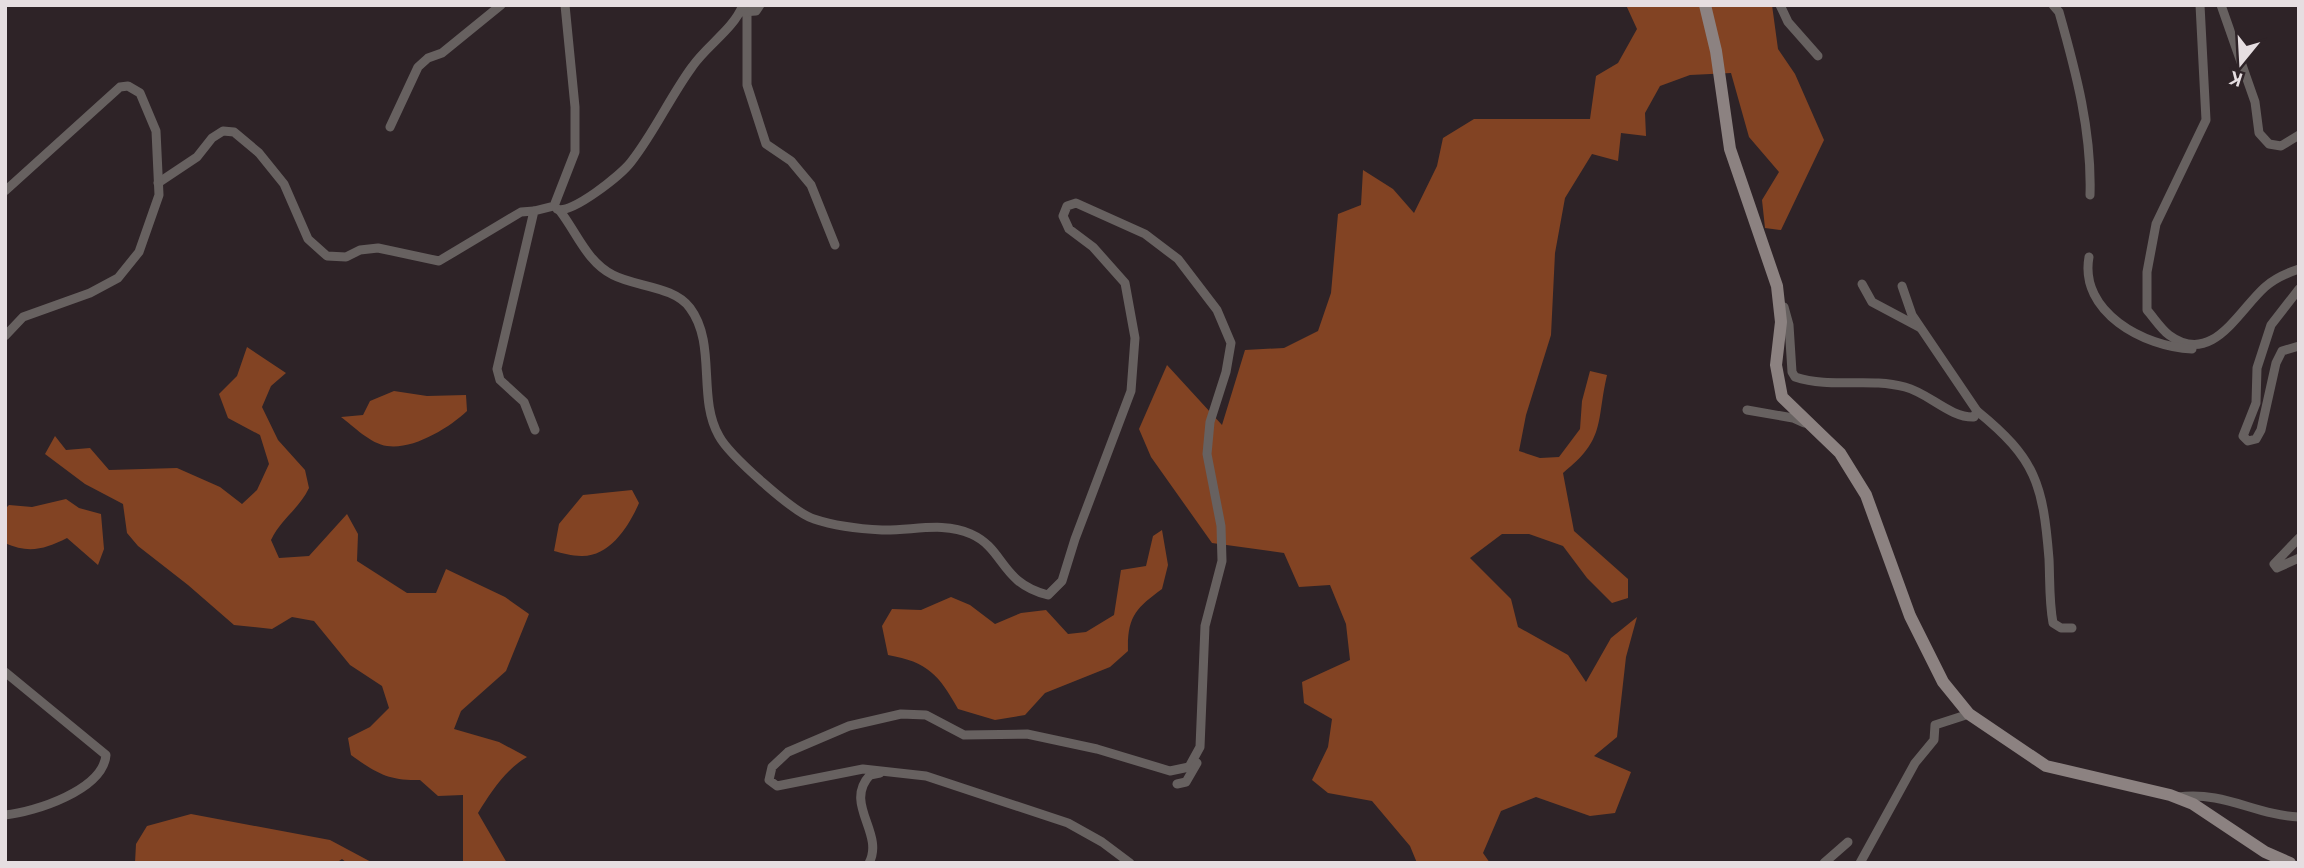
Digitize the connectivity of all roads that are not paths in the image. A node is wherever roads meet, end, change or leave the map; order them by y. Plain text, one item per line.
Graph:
1 (501, 5) edge
2 (565, 5) edge
3 (760, 5) edge
4 (1705, 5) edge
5 (1780, 5) edge
6 (2053, 5) edge
7 (2200, 5) edge
8 (2221, 5) edge
9 (744, 10) edge
10 (1818, 56) dead end
11 (390, 127) dead end
12 (2299, 135) edge
13 (158, 183) junction
14 (5, 191) edge
15 (2090, 195) dead end
16 (557, 209) junction
17 (534, 211) junction
18 (835, 245) dead end
19 (2089, 257) dead end
20 (2299, 269) edge
21 (1862, 284) dead end
22 (1777, 286) junction
23 (1902, 286) dead end
24 (2299, 289) edge
25 (1924, 329) junction
26 (5, 336) edge
27 (2214, 340) junction
28 (2299, 346) edge
29 (1747, 410) dead end
30 (1977, 411) junction
31 (1812, 427) junction
32 (535, 430) dead end
33 (2299, 538) edge
34 (2299, 558) edge
35 (2072, 628) dead end
36 (5, 673) edge
37 (1969, 714) junction
38 (1200, 747) junction
39 (885, 771) junction
40 (1177, 783) dead end
41 (2176, 797) junction
42 (5, 815) edge
43 (2299, 817) edge
44 (1848, 842) dead end
45 (869, 863) edge
46 (1130, 863) edge
47 (1824, 863) edge
48 (1860, 863) edge
49 (2290, 863) edge

1 - 11 street
2 - 16 street
3 - 9 street
4 - 22 main road
5 - 10 street
6 - 15 street
7 - 27 street
8 - 12 street
9 - 16 street
9 - 18 street
13 - 14 street
13 - 17 street
13 - 26 street
16 - 17 street
16 - 38 street
17 - 32 street
19 - 27 street
20 - 27 street
21 - 25 street
22 - 30 street
22 - 31 main road
23 - 25 street
24 - 28 street
25 - 30 street
29 - 31 street
30 - 35 street
31 - 37 main road
33 - 34 street
36 - 42 street
37 - 41 main road
37 - 48 street
38 - 39 street
38 - 40 street
39 - 45 street
39 - 46 street
41 - 43 street
41 - 49 main road
44 - 47 street

